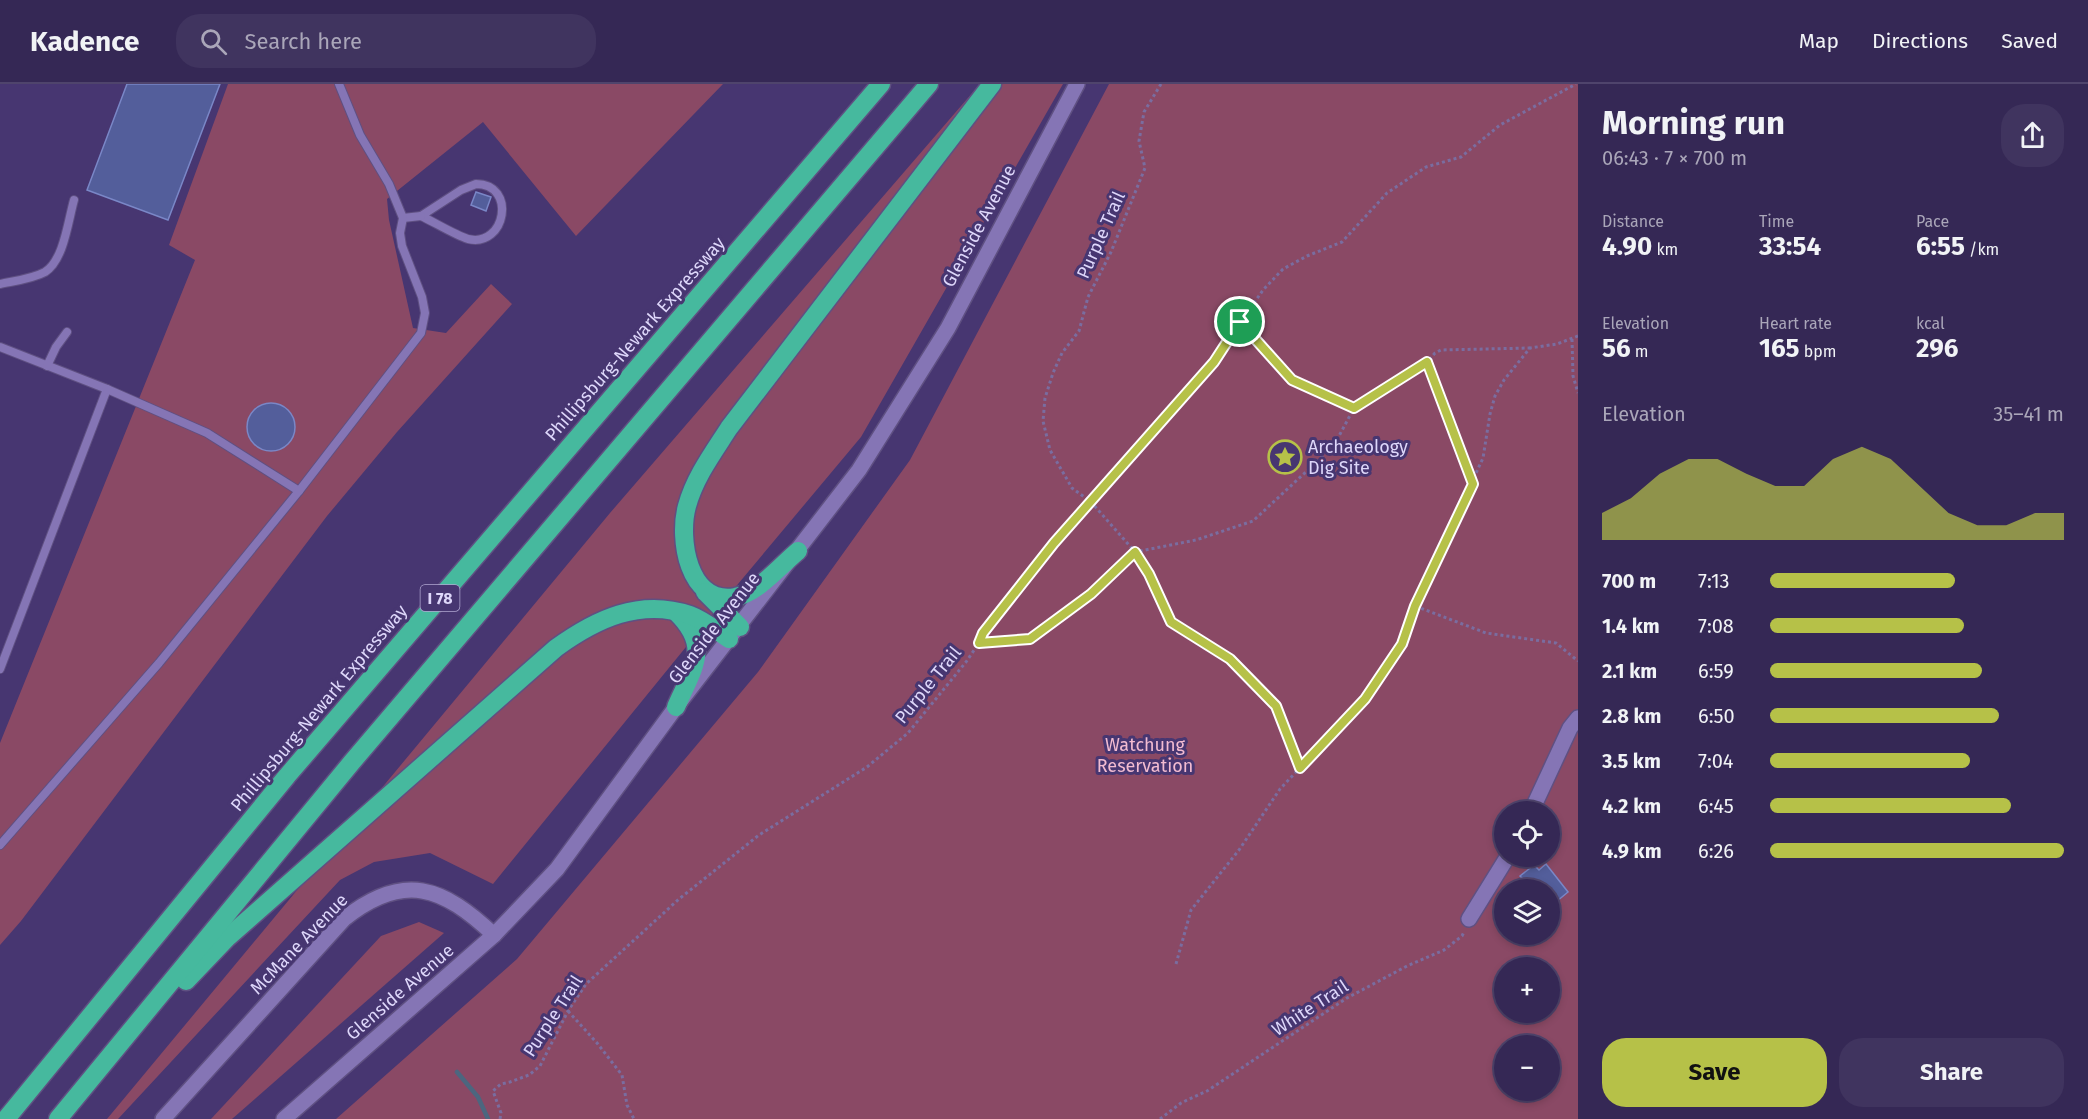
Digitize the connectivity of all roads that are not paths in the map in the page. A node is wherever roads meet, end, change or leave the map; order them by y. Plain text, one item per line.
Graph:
1 (339, 84) edge
2 (881, 84) edge
3 (929, 84) edge
4 (992, 84) edge
5 (1077, 84) edge
6 (74, 200) dead end
7 (421, 216) junction
8 (403, 218) junction
9 (0, 284) edge
10 (67, 332) dead end
11 (0, 347) edge
12 (48, 366) junction
13 (107, 389) junction
14 (300, 491) junction
15 (798, 551) junction
16 (701, 587) junction
17 (676, 612) junction
18 (735, 633) junction
19 (0, 669) edge
20 (676, 707) junction
21 (1578, 718) edge
22 (1536, 801) edge
23 (0, 845) edge
24 (1501, 867) edge
25 (1469, 920) road end
26 (494, 935) junction
27 (89, 1082) junction
28 (6, 1119) edge
29 (58, 1119) edge
30 (164, 1119) edge
31 (284, 1119) edge

1 - 8 lane
2 - 28 highway, Phillipsburg-Newark Expressway / I 78
3 - 27 highway, I 78
4 - 16 highway
5 - 15 main road, Glenside Avenue
6 - 9 lane
7 - 7 lane
7 - 8 lane
8 - 14 lane
10 - 12 lane
11 - 12 lane
12 - 13 lane
13 - 14 lane
13 - 19 lane
14 - 23 lane
15 - 16 highway
15 - 18 main road, Glenside Avenue
16 - 18 highway
17 - 18 highway
17 - 20 highway
17 - 27 highway
18 - 20 main road, Glenside Avenue
20 - 26 main road, Glenside Avenue
21 - 22 main road
24 - 25 main road
26 - 30 main road, McMane Avenue
26 - 31 main road, Glenside Avenue
27 - 29 highway, I 78

